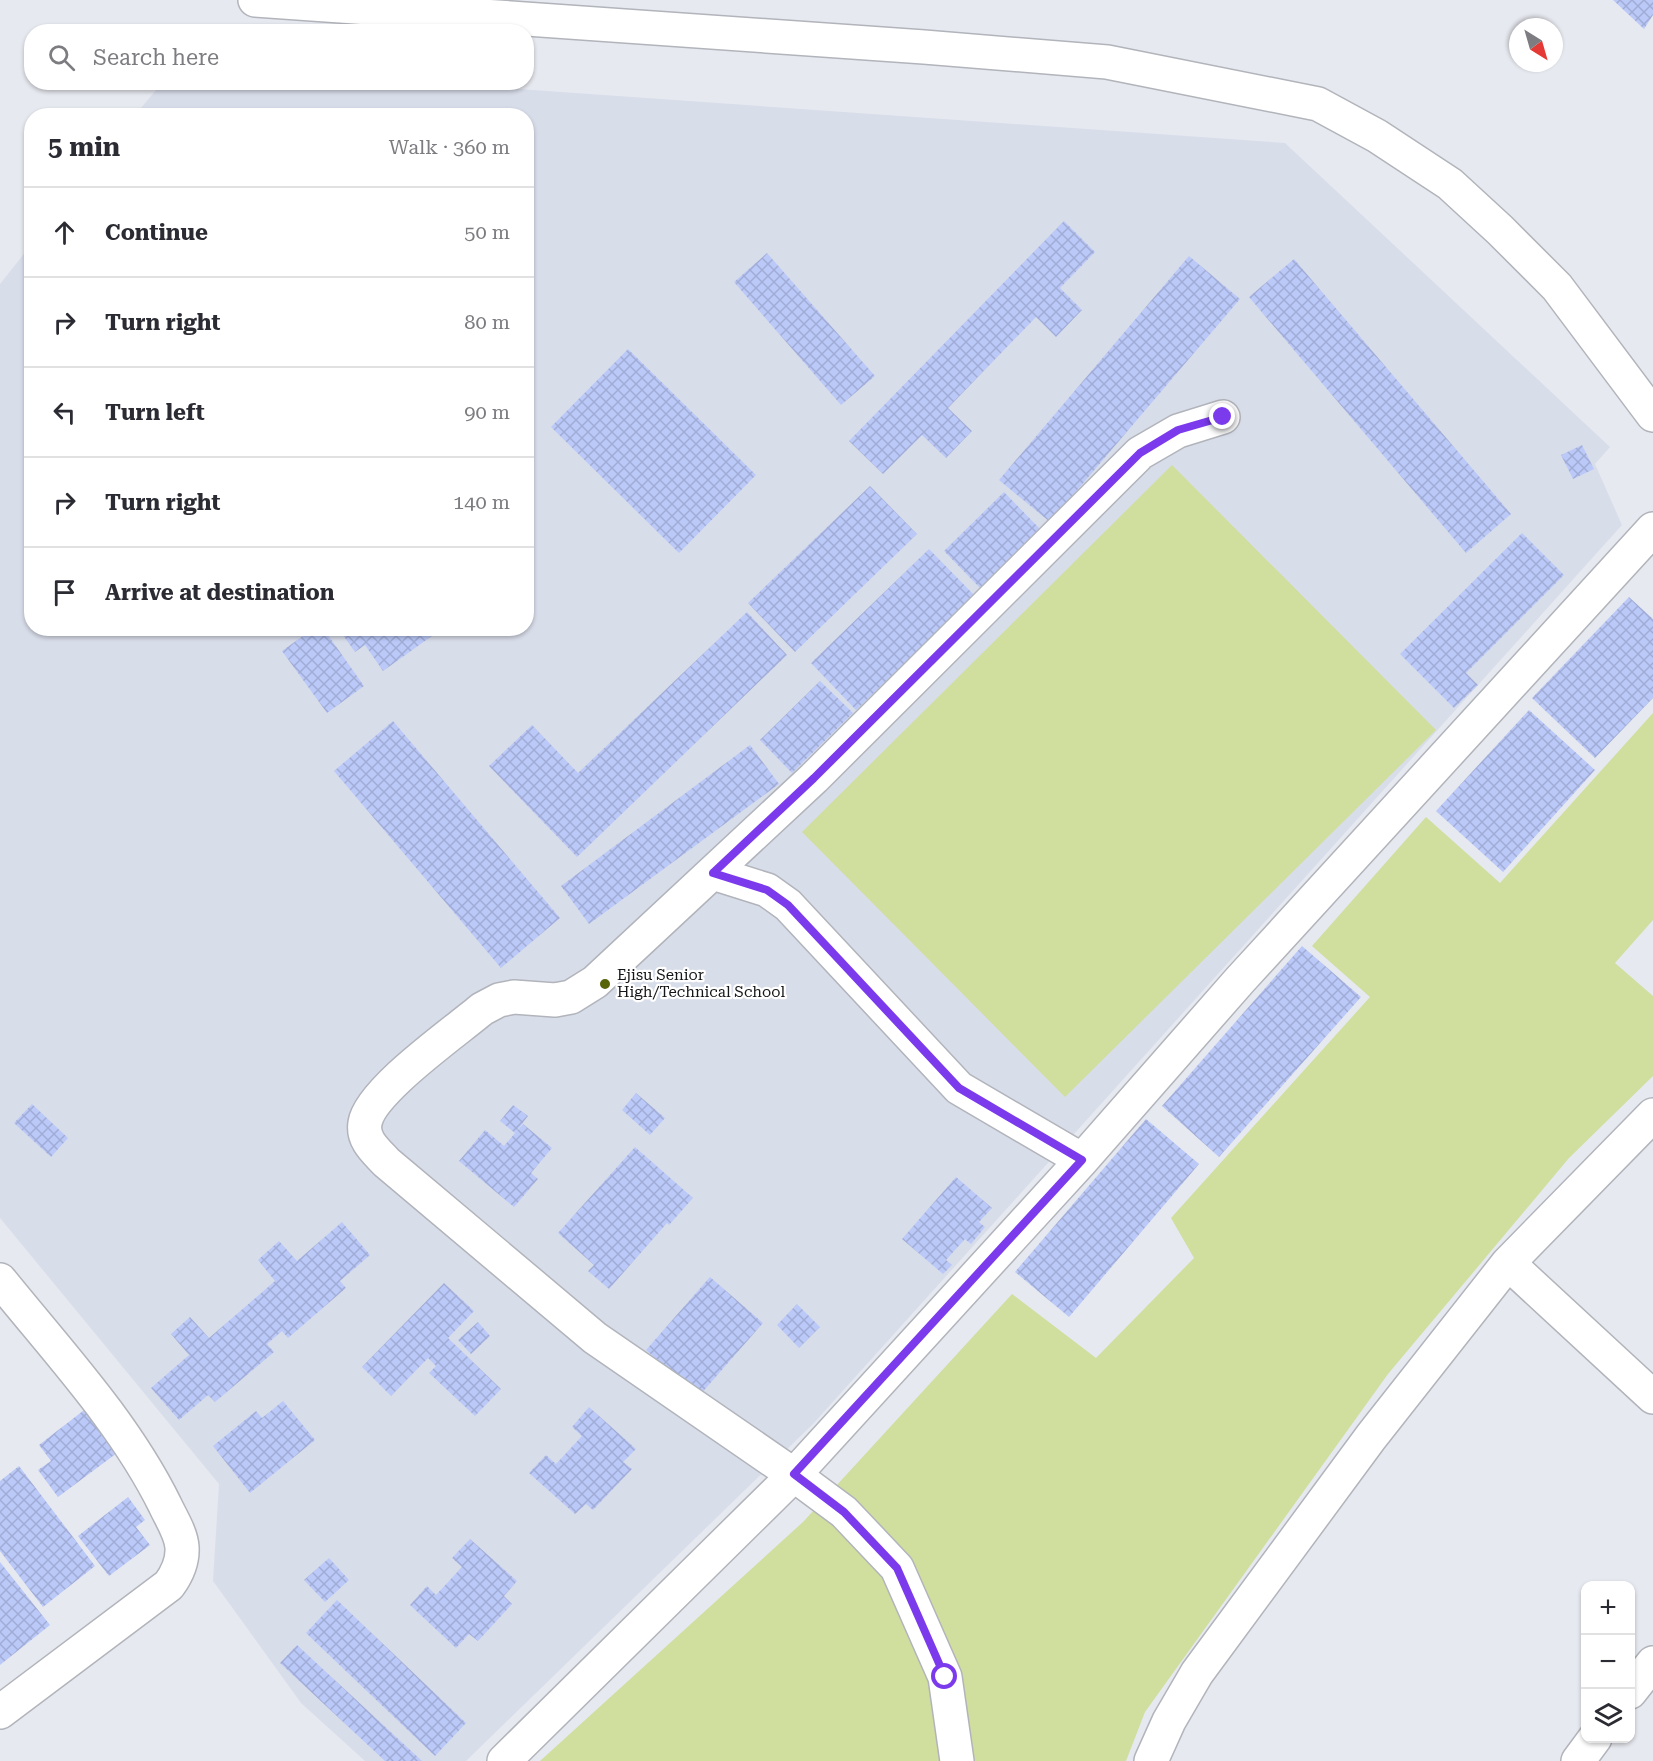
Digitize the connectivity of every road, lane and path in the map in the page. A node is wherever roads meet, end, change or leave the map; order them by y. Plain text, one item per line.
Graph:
1 (255, 0) edge
2 (1653, 415) edge
3 (1223, 417) dead end
4 (1653, 529) edge
5 (713, 873) junction
6 (1653, 1114) edge
7 (1082, 1160) junction
8 (1508, 1263) junction
9 (0, 1280) edge
10 (1653, 1397) edge
11 (794, 1474) junction
12 (1653, 1663) edge
13 (1632, 1689) edge
14 (0, 1712) edge
15 (1591, 1743) edge
16 (504, 1761) edge
17 (957, 1761) edge
18 (1150, 1761) edge
19 (1578, 1761) edge

1 - 2 street
3 - 5 street
4 - 7 street
5 - 7 street
5 - 11 street
6 - 8 street
7 - 11 street
8 - 10 street
8 - 18 street
9 - 14 street
11 - 16 street
11 - 17 street
12 - 13 street
15 - 19 street

